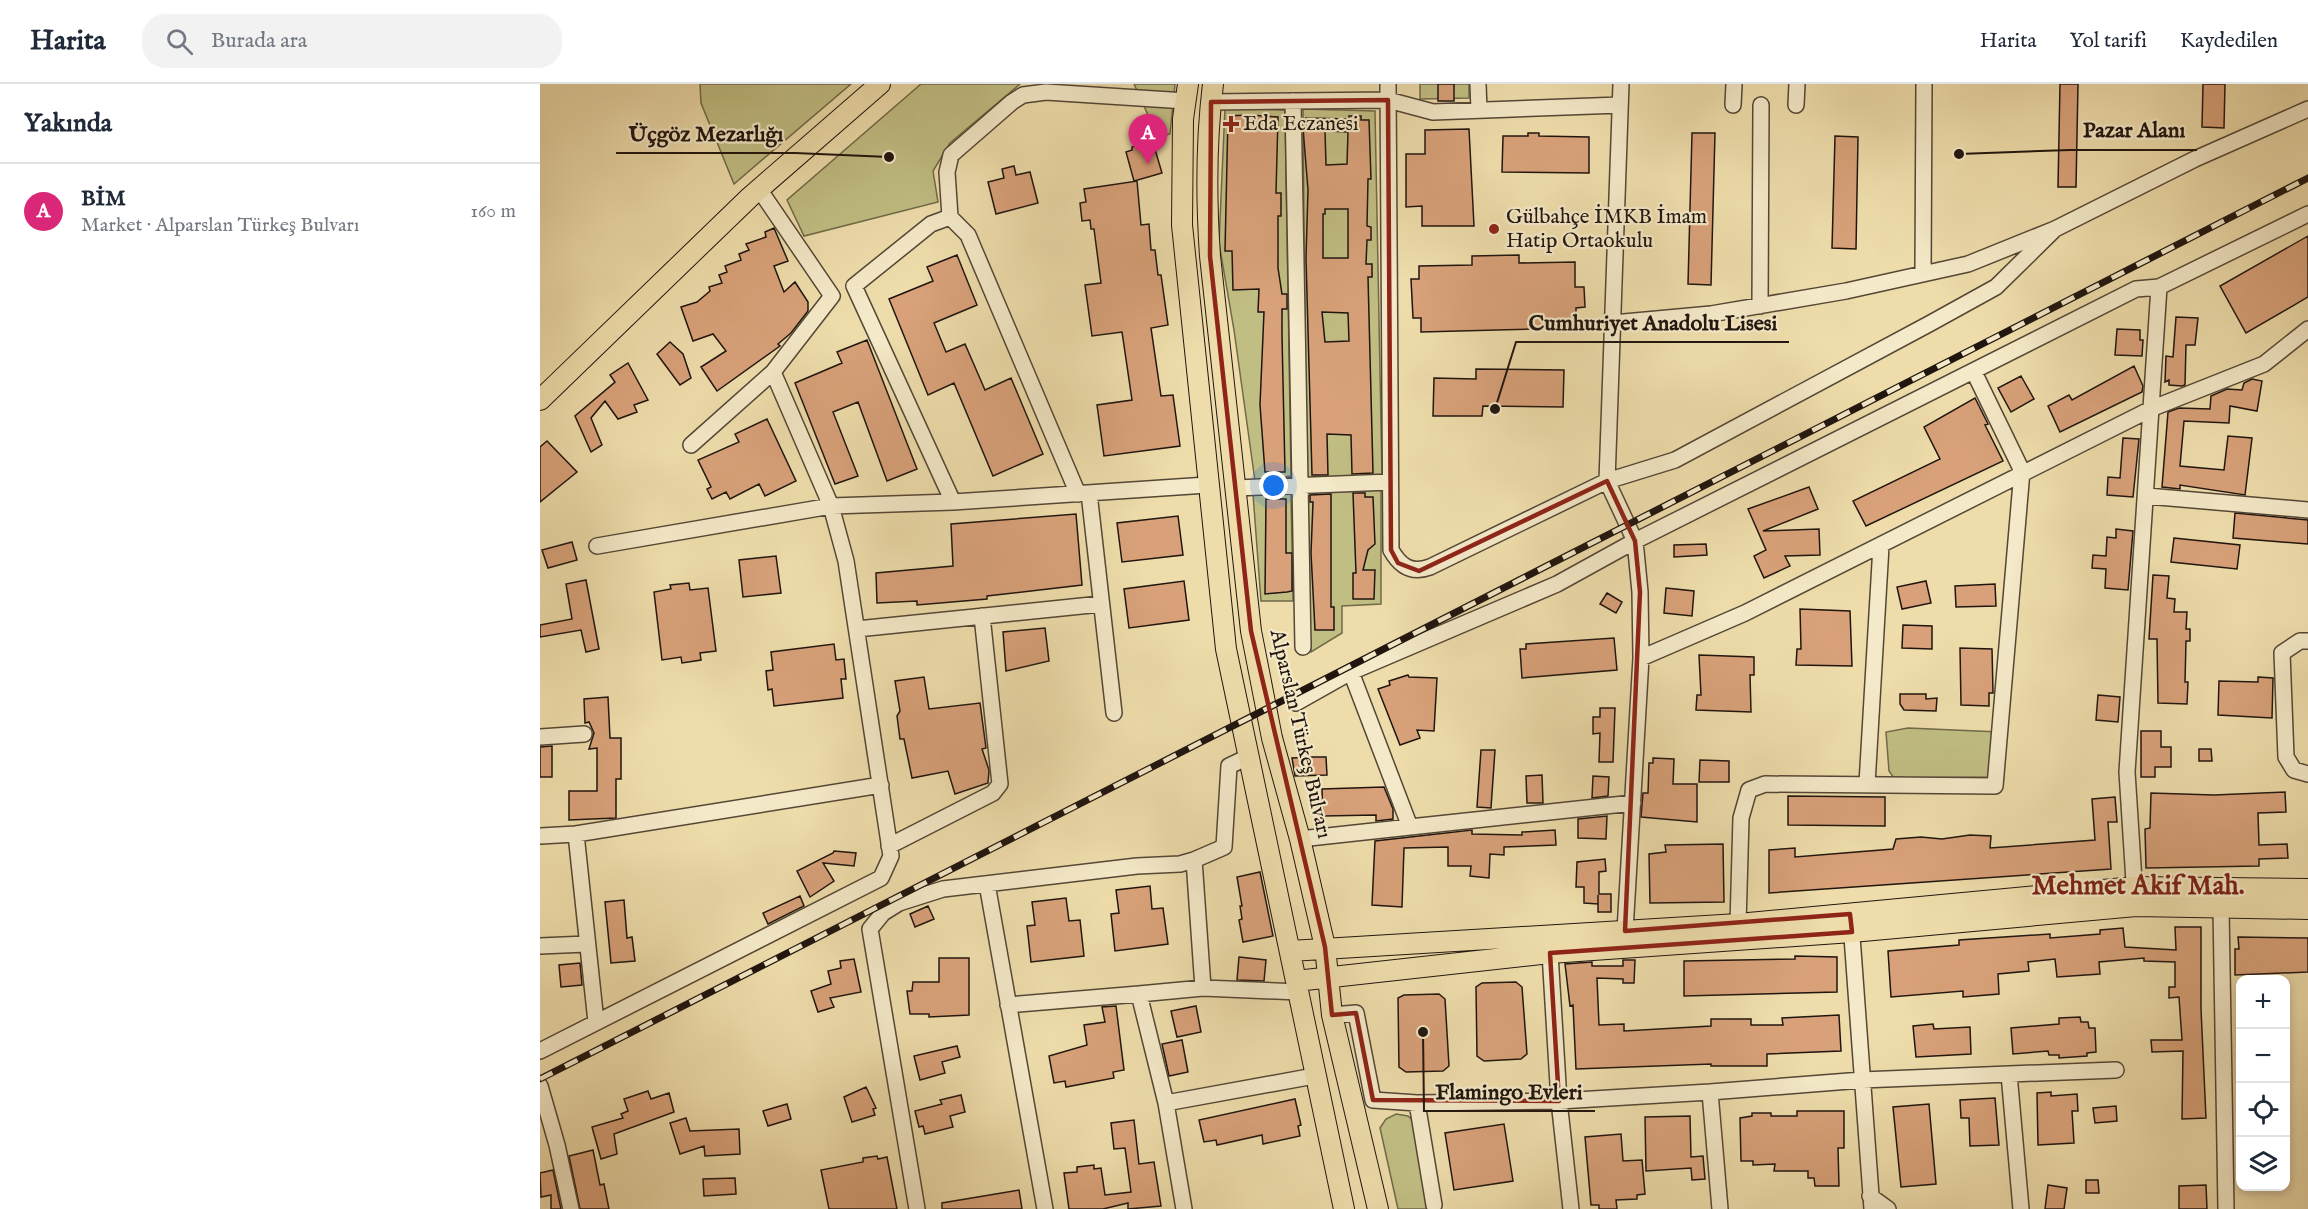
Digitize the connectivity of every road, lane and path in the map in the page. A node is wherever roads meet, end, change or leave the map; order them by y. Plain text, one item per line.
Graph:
1 (880, 84) edge
2 (1388, 84) edge
3 (1478, 84) edge
4 (1621, 84) edge
5 (1734, 84) edge
6 (1797, 84) edge
7 (1924, 84) edge
8 (1187, 93) edge
9 (1212, 93) edge
10 (1388, 100) junction
11 (1293, 101) junction
12 (1620, 105) junction
13 (1733, 105) dead end
14 (1761, 105) dead end
15 (1796, 105) dead end
16 (2308, 109) edge
17 (1479, 110) junction
18 (759, 189) junction
19 (2308, 214) edge
20 (950, 217) junction
21 (2055, 229) junction
22 (1923, 274) junction
23 (854, 286) junction
24 (2159, 287) junction
25 (832, 296) junction
26 (1760, 306) junction
27 (1613, 323) junction
28 (2308, 329) edge
29 (773, 372) junction
30 (1974, 372) junction
31 (540, 400) edge
32 (2153, 408) junction
33 (692, 445) dead end
34 (2022, 471) junction
35 (1607, 481) junction
36 (1390, 482) junction
37 (1207, 485) junction
38 (1300, 486) junction
39 (1236, 488) junction
40 (1083, 494) junction
41 (2147, 496) junction
42 (953, 502) junction
43 (831, 506) junction
44 (2308, 510) edge
45 (1635, 541) junction
46 (597, 546) dead end
47 (1881, 546) junction
48 (1101, 604) junction
49 (982, 616) junction
50 (857, 629) junction
51 (2308, 641) edge
52 (1303, 647) dead end
53 (1641, 658) junction
54 (1351, 672) junction
55 (1296, 704) dead end
56 (1114, 713) dead end
57 (584, 734) dead end
58 (540, 737) edge
59 (1248, 757) junction
60 (2308, 774) edge
61 (1867, 784) junction
62 (881, 785) junction
63 (1633, 803) junction
64 (1410, 827) junction
65 (576, 834) junction
66 (540, 836) edge
67 (1300, 839) junction
68 (889, 846) junction
69 (1194, 860) junction
70 (987, 884) junction
71 (2308, 889) edge
72 (2135, 897) junction
73 (2221, 908) junction
74 (2308, 909) edge
75 (1851, 923) junction
76 (1738, 924) junction
77 (1625, 931) junction
78 (586, 944) junction
79 (540, 946) edge
80 (1325, 947) junction
81 (1290, 951) junction
82 (1550, 953) junction
83 (1329, 975) junction
84 (1298, 986) junction
85 (1203, 988) junction
86 (1139, 994) junction
87 (1008, 1005) junction
88 (1332, 1015) junction
89 (596, 1022) junction
90 (540, 1051) edge
91 (2116, 1070) dead end
92 (2009, 1074) junction
93 (1314, 1076) junction
94 (1862, 1080) junction
95 (540, 1086) edge
96 (1710, 1092) junction
97 (1559, 1101) junction
98 (1166, 1103) junction
99 (1417, 1103) junction
100 (1871, 1203) edge
101 (1434, 1205) dead end
102 (571, 1209) edge
103 (917, 1209) edge
104 (1045, 1209) edge
105 (1184, 1209) edge
106 (1344, 1209) edge
107 (1378, 1209) edge
108 (1571, 1209) edge
109 (1720, 1209) edge
110 (1888, 1209) edge
111 (2021, 1209) edge
112 (2226, 1209) edge

1 - 18 main road
2 - 10 street
3 - 17 street
4 - 12 street
5 - 13 street
6 - 15 street
7 - 22 street
8 - 20 street
8 - 37 main road
9 - 11 street
9 - 39 main road, Alparslan Türkeş Bulvarı
10 - 11 street
10 - 17 street
10 - 36 street
11 - 38 street
12 - 17 street
12 - 27 street
14 - 26 street
16 - 21 street
18 - 25 street
18 - 31 main road
19 - 24 street
20 - 23 street
20 - 40 street
21 - 22 street
21 - 35 street
22 - 26 street
23 - 25 street
23 - 42 street
24 - 30 street
24 - 32 street
25 - 29 street
26 - 27 street
27 - 35 street
28 - 32 street
29 - 33 street
29 - 43 street
30 - 34 street
30 - 45 street
32 - 34 street
32 - 41 street
34 - 47 street
34 - 61 street
35 - 36 street
35 - 45 street
36 - 38 street
37 - 40 street
37 - 59 main road
38 - 39 street
38 - 52 street
39 - 67 main road, Alparslan Türkeş Bulvarı
40 - 42 street
40 - 48 street
41 - 44 street
41 - 72 street
42 - 43 street
43 - 46 street
43 - 50 street
45 - 53 street
45 - 54 street
47 - 53 street
47 - 61 street
48 - 49 street
48 - 56 street
49 - 50 street
49 - 68 street
50 - 62 street
51 - 60 street
53 - 63 street
54 - 55 street
54 - 64 street
57 - 58 street
59 - 69 street
59 - 81 main road
61 - 76 street
62 - 65 street
62 - 68 street
63 - 64 street
63 - 77 street
64 - 67 street
65 - 66 street
65 - 78 street
67 - 80 main road, Alparslan Türkeş Bulvarı
68 - 89 street
69 - 70 street
69 - 85 street
70 - 87 street
70 - 103 street
71 - 72 main road
72 - 73 main road
72 - 75 main road
73 - 74 main road
73 - 112 street
75 - 76 main road
75 - 82 main road
75 - 94 street
76 - 77 main road
77 - 80 main road
78 - 79 street
78 - 89 street
80 - 81 main road
80 - 83 main road, Alparslan Türkeş Bulvarı
81 - 84 main road
82 - 83 main road
82 - 97 street
83 - 84 main road
83 - 88 main road, Alparslan Türkeş Bulvarı
84 - 85 street
84 - 93 main road
85 - 86 street
86 - 87 street
86 - 98 street
87 - 104 street
88 - 99 street
88 - 107 main road, Alparslan Türkeş Bulvarı
89 - 90 street
91 - 92 street
92 - 94 street
92 - 111 street
93 - 98 street
93 - 106 main road
94 - 96 street
94 - 100 street
95 - 102 street
96 - 97 street
96 - 109 street
97 - 99 street
97 - 108 street
98 - 105 street
99 - 101 street
100 - 110 street

